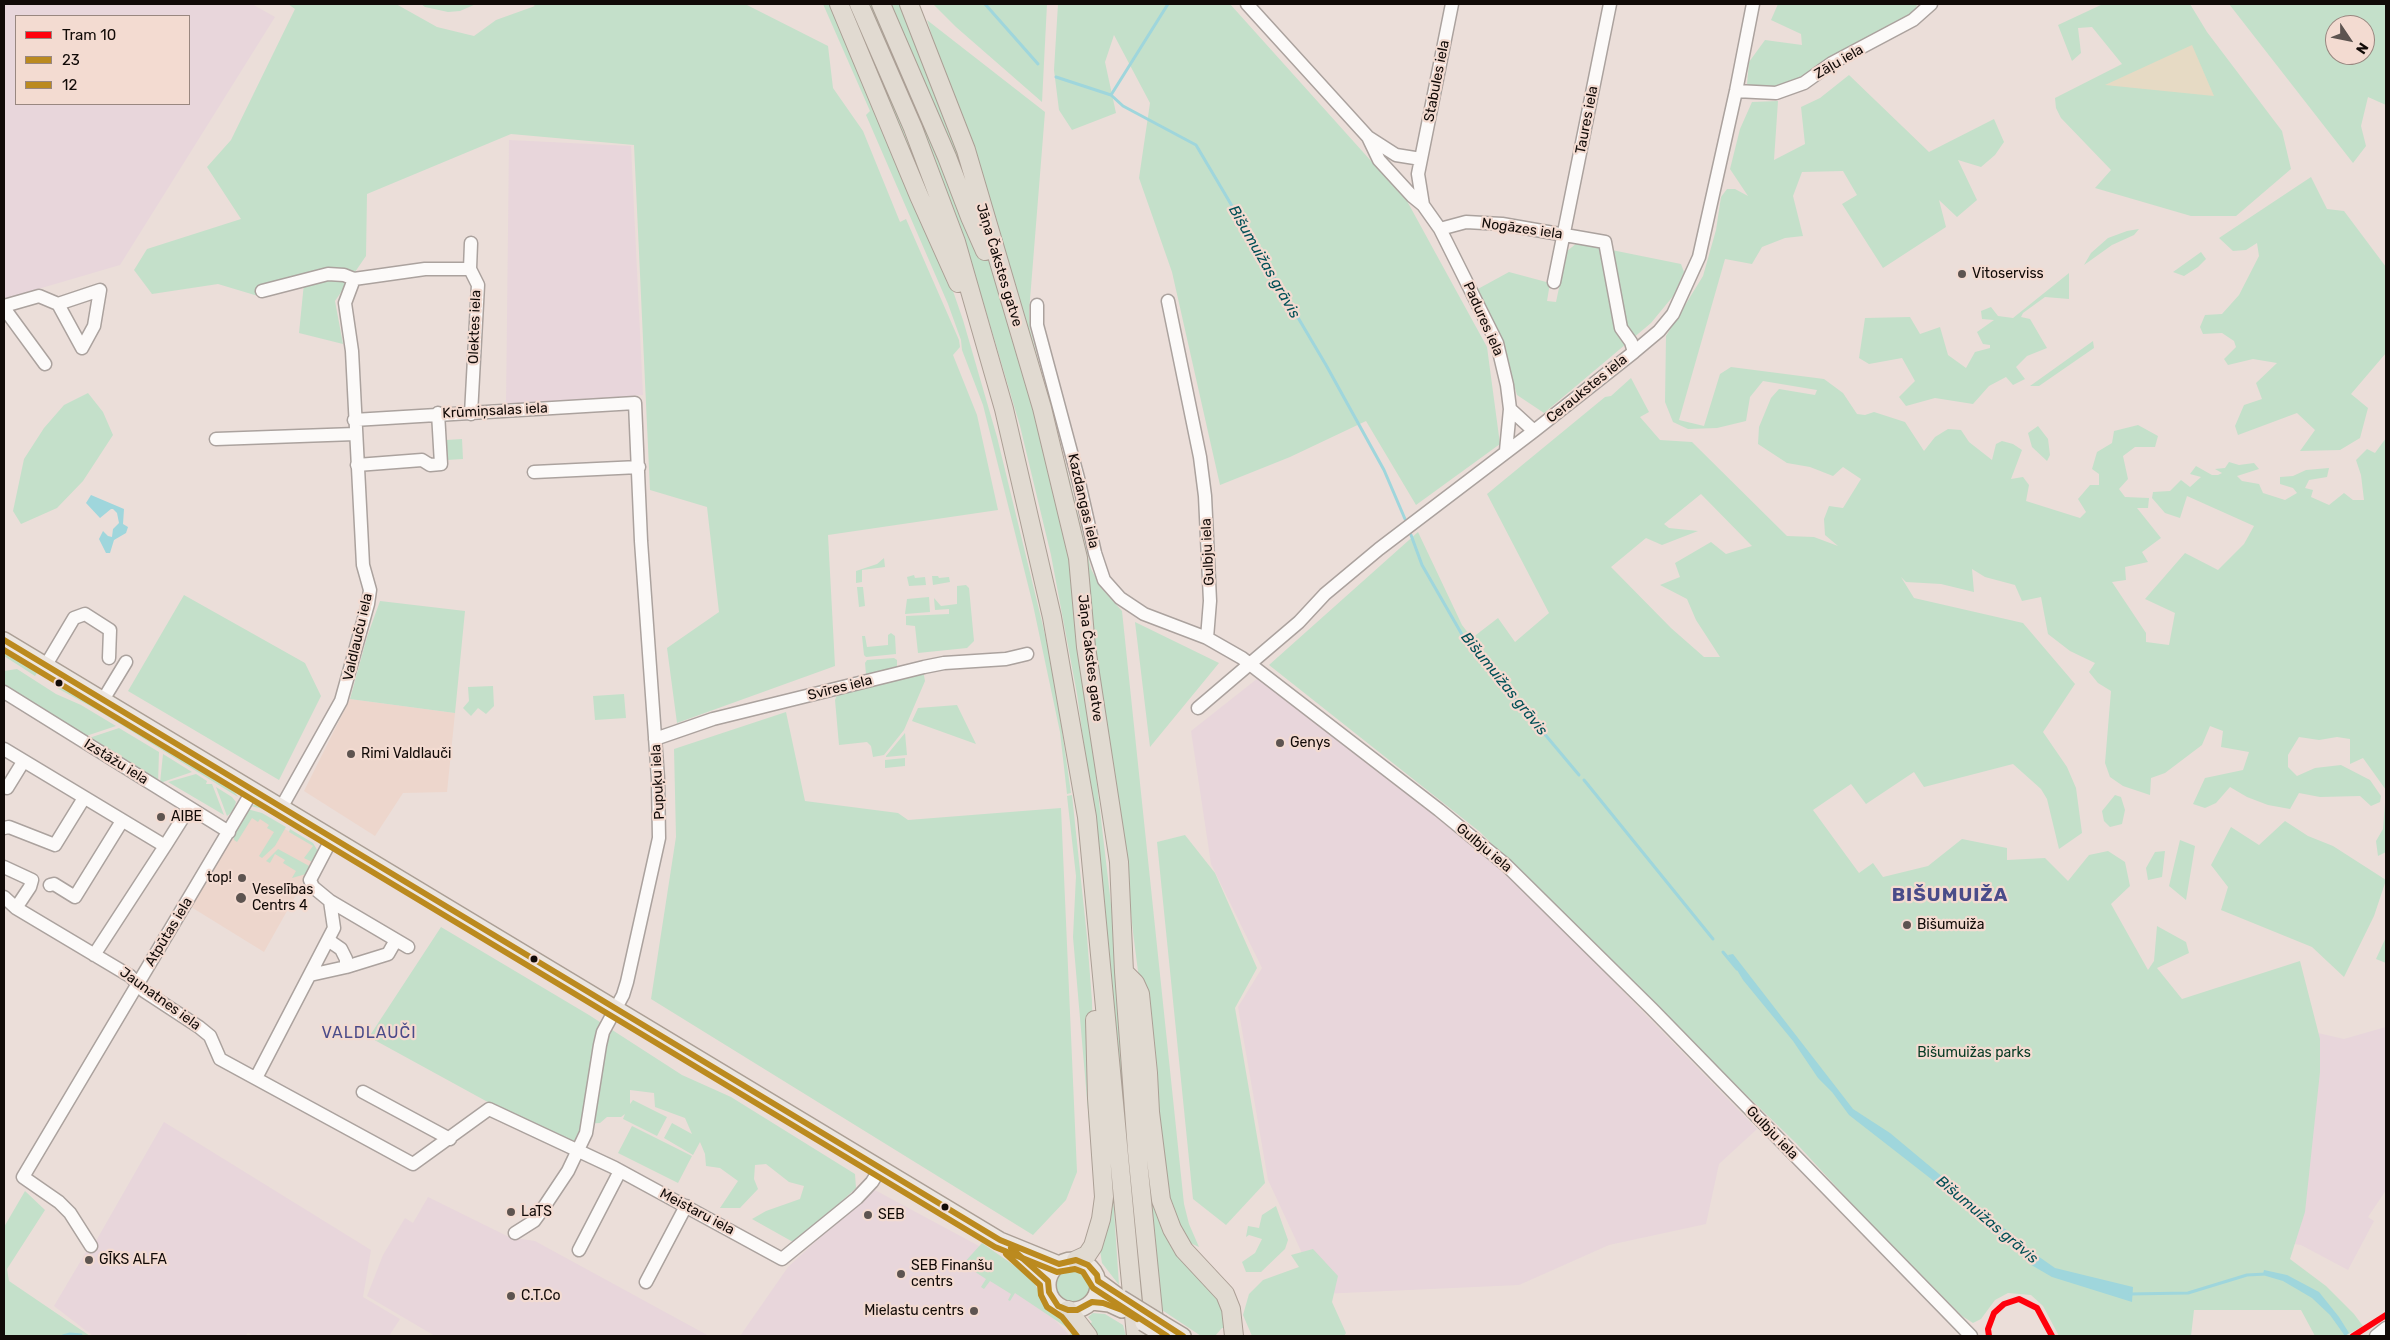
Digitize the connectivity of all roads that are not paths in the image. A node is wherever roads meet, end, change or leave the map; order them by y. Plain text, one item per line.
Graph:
1 (839, 4) edge
2 (859, 4) edge
3 (881, 4) edge
4 (909, 4) edge
5 (1247, 4) edge
6 (1452, 4) edge
7 (1610, 4) edge
8 (1753, 4) edge
9 (1932, 4) edge
10 (1736, 92) junction
11 (1368, 137) junction
12 (1422, 159) junction
13 (1423, 205) junction
14 (1440, 229) junction
15 (1563, 236) junction
16 (471, 243) dead end
17 (470, 269) junction
18 (354, 279) junction
19 (1554, 282) dead end
20 (262, 291) dead end
21 (1009, 295) junction
22 (1168, 301) dead end
23 (58, 304) dead end
24 (1037, 306) dead end
25 (4, 307) edge
26 (982, 335) junction
27 (1634, 352) junction
28 (45, 364) dead end
29 (635, 403) joint
30 (1510, 409) junction
31 (438, 413) junction
32 (471, 414) junction
33 (354, 420) junction
34 (1534, 431) junction
35 (355, 434) junction
36 (216, 438) dead end
37 (1506, 452) junction
38 (357, 465) junction
39 (639, 467) junction
40 (534, 472) dead end
41 (1207, 638) junction
42 (4, 640) edge
43 (1027, 654) dead end
44 (109, 658) dead end
45 (126, 662) dead end
46 (1250, 664) junction
47 (46, 665) junction
48 (4, 692) edge
49 (103, 700) junction
50 (1198, 708) dead end
51 (655, 739) junction
52 (4, 749) edge
53 (23, 762) junction
54 (4, 786) edge
55 (253, 790) junction
56 (84, 798) junction
57 (189, 808) junction
58 (281, 808) junction
59 (122, 821) junction
60 (4, 828) edge
61 (229, 832) junction
62 (332, 838) junction
63 (164, 846) junction
64 (4, 867) edge
65 (42, 882) junction
66 (4, 897) edge
67 (330, 901) junction
68 (16, 908) junction
69 (328, 940) junction
70 (396, 940) junction
71 (408, 948) dead end
72 (94, 954) junction
73 (346, 967) junction
74 (1124, 972) junction
75 (310, 975) junction
76 (1101, 980) junction
77 (138, 983) junction
78 (615, 1009) junction
79 (256, 1078) junction
80 (363, 1092) dead end
81 (450, 1139) junction
82 (579, 1150) junction
83 (880, 1169) junction
84 (620, 1171) junction
85 (686, 1206) junction
86 (515, 1233) dead end
87 (1008, 1245) junction
88 (91, 1246) dead end
89 (579, 1250) dead end
90 (1076, 1260) junction
91 (1059, 1264) junction
92 (1048, 1281) junction
93 (1098, 1281) junction
94 (646, 1282) dead end
95 (1092, 1302) junction
96 (1122, 1304) junction
97 (1068, 1310) junction
98 (2386, 1328) edge
99 (1161, 1332) edge
100 (1088, 1336) edge
101 (1136, 1336) edge
102 (1183, 1336) edge
103 (1234, 1336) edge
104 (1971, 1336) edge
105 (2376, 1336) edge

1 - 26 highway
2 - 26 highway
3 - 21 highway
4 - 21 highway, Jāņa Čakstes gatve
5 - 11 street, Padures iela
6 - 12 street, Stabules iela
7 - 15 street, Taures iela
8 - 10 street, Ceraukstes iela
9 - 10 street, Zāļu iela
10 - 27 street, Ceraukstes iela
11 - 12 street, Padures iela
11 - 13 street, Padures iela
12 - 13 street, Padures iela
13 - 14 street, Padures iela
14 - 15 street, Nogāzes iela
14 - 30 street, Padures iela
15 - 19 street, Taures iela
15 - 27 street, Nogāzes iela
16 - 17 street, Olektes iela
17 - 18 street
17 - 32 street, Olektes iela
18 - 20 street
18 - 33 street, Valdlauču iela
21 - 74 highway, Jāņa Čakstes gatve
22 - 41 street, Gulbju iela
23 - 25 street
24 - 41 street, Kazdangas iela
25 - 28 street
26 - 76 highway, Jāņa Čakstes gatve
27 - 34 street, Ceraukstes iela
29 - 32 street, Krūmiņsalas iela
29 - 39 street, Pupuķu iela
30 - 34 street
30 - 37 street, Padures iela
31 - 32 street, Krūmiņsalas iela
31 - 33 street, Krūmiņsalas iela
31 - 38 street
33 - 35 street, Valdlauču iela
34 - 37 street, Ceraukstes iela
35 - 36 street
35 - 38 street, Valdlauču iela
37 - 46 street, Ceraukstes iela
38 - 58 street, Valdlauču iela
39 - 40 street
39 - 51 street, Pupuķu iela
41 - 46 street, Gulbju iela
42 - 47 main road
43 - 51 street, Svīres iela
44 - 47 street
45 - 49 street
46 - 50 street, Ceraukstes iela
46 - 104 street, Gulbju iela
47 - 49 main road
48 - 57 street, Izstāžu iela
49 - 55 main road
51 - 78 street, Pupuķu iela
52 - 53 street
53 - 54 street
53 - 56 street
55 - 58 main road
55 - 61 street, Atpūtas iela
56 - 59 street
56 - 60 street
57 - 61 street, Izstāžu iela
57 - 63 street
58 - 62 main road
59 - 63 street
59 - 65 street
61 - 77 street, Atpūtas iela
62 - 67 street
62 - 78 main road
63 - 72 street
64 - 65 street
65 - 68 street
66 - 68 street, Jaunatnes iela
67 - 69 street
67 - 70 street
68 - 72 street, Jaunatnes iela
69 - 73 street
69 - 75 street
70 - 71 street
70 - 73 street
72 - 77 street, Jaunatnes iela
73 - 75 street
74 - 99 highway, Jāņa Čakstes gatve
74 - 103 highway
75 - 79 street
76 - 90 highway
76 - 101 highway, Jāņa Čakstes gatve
77 - 79 street, Jaunatnes iela
77 - 88 street, Atpūtas iela
78 - 82 street, Pupuķu iela
78 - 83 main road
79 - 81 street, Jaunatnes iela
80 - 81 street
81 - 82 street, Meistaru iela
82 - 84 street, Meistaru iela
82 - 86 street, Pupuķu iela
83 - 85 street, Meistaru iela
83 - 87 main road
84 - 85 street, Meistaru iela
84 - 89 street
85 - 94 street
87 - 91 main road
87 - 92 main road
90 - 91 main road
90 - 93 main road
91 - 92 main road
92 - 97 main road
93 - 95 main road
93 - 96 main road
95 - 96 main road
95 - 97 main road
96 - 99 main road, bridge
97 - 100 highway
98 - 105 street
99 - 102 main road

